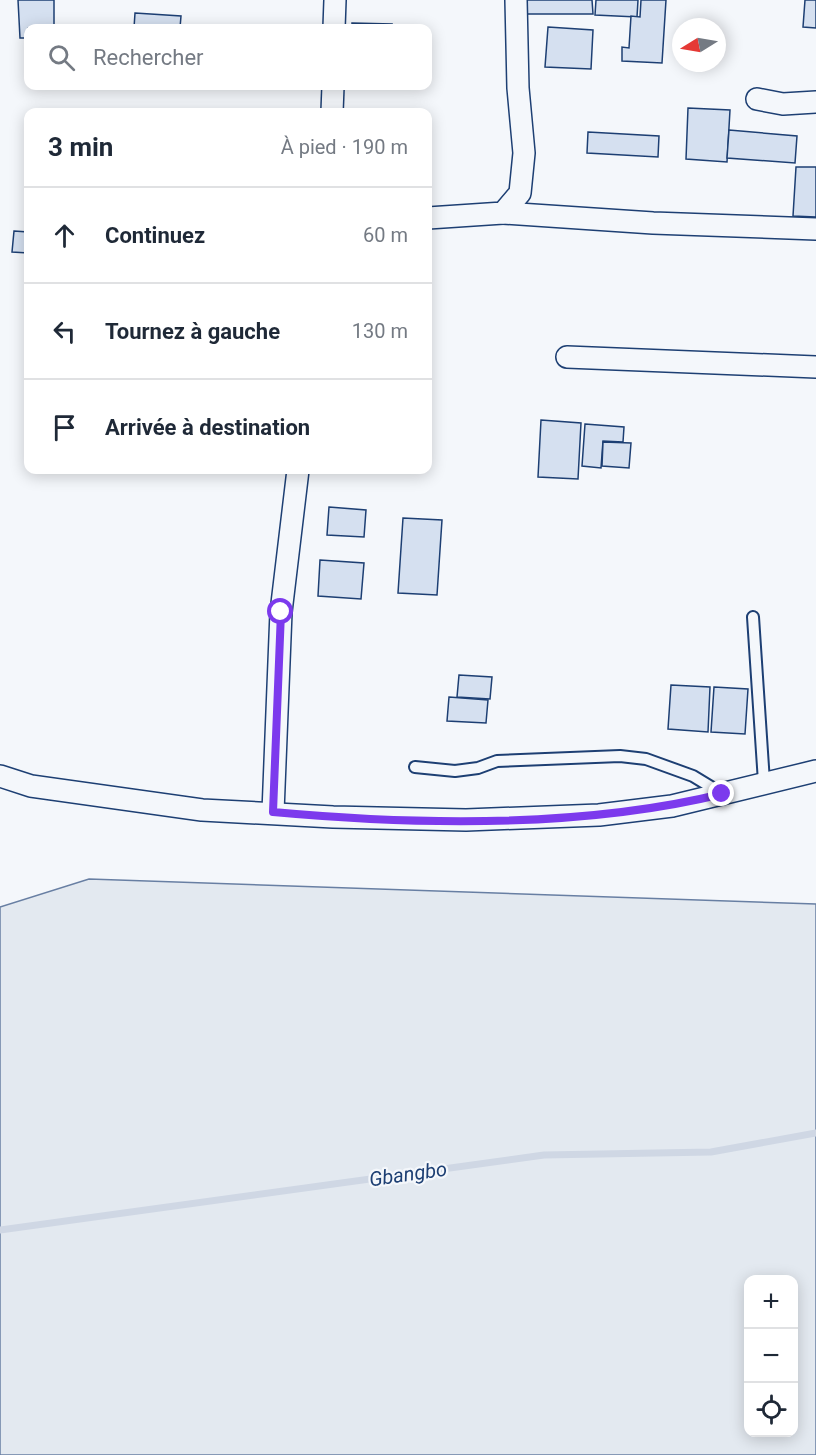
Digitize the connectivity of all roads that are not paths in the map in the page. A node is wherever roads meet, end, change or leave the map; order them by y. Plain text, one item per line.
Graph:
1 (335, 0) edge
2 (516, 0) edge
3 (334, 24) edge
4 (333, 90) edge
5 (757, 99) dead end
6 (816, 102) edge
7 (332, 108) edge
8 (503, 213) junction
9 (432, 218) edge
10 (816, 229) edge
11 (567, 357) dead end
12 (816, 367) edge
13 (298, 474) edge
14 (753, 617) dead end
15 (415, 767) dead end
16 (816, 771) edge
17 (0, 776) edge
18 (764, 782) junction
19 (722, 794) junction
20 (273, 812) junction

1 - 3 street
2 - 8 street
4 - 7 street
5 - 6 street
8 - 9 street
8 - 10 street
11 - 12 street
13 - 20 street
14 - 18 lane
15 - 19 lane
16 - 18 street
17 - 20 street
18 - 19 street
19 - 20 street

